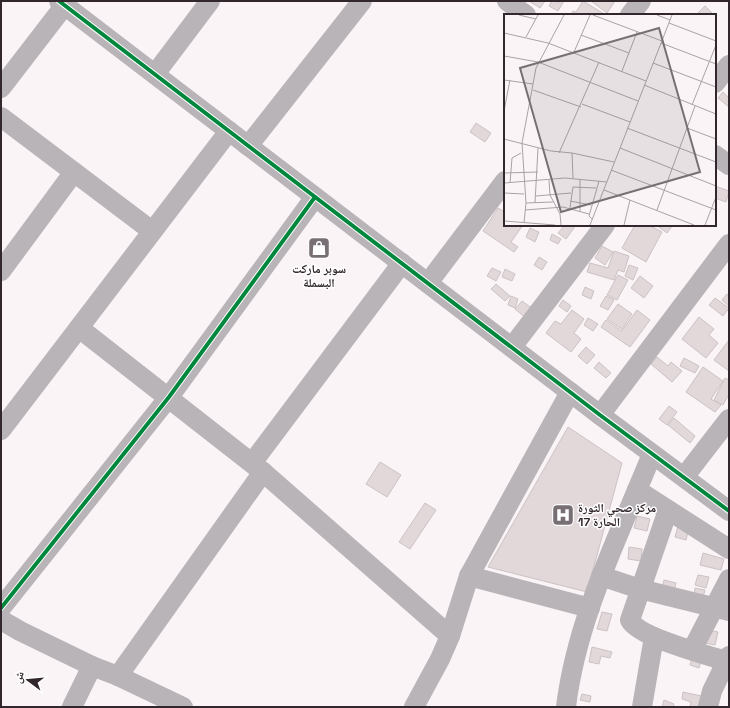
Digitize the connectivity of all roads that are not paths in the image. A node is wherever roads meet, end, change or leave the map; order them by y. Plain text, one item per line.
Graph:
1 (210, 1) edge
2 (362, 1) edge
3 (507, 1) edge
4 (641, 1) edge
5 (69, 5) edge
6 (525, 14) edge
7 (631, 14) edge
8 (729, 65) edge
9 (155, 74) junction
10 (716, 82) edge
11 (1, 88) edge
12 (1, 117) edge
13 (229, 131) junction
14 (248, 146) junction
15 (716, 156) edge
16 (729, 165) edge
17 (74, 172) junction
18 (504, 182) edge
19 (315, 197) junction
20 (604, 226) edge
21 (152, 231) junction
22 (729, 244) edge
23 (402, 263) junction
24 (1, 271) edge
25 (428, 283) junction
26 (79, 328) junction
27 (512, 348) junction
28 (570, 392) junction
29 (169, 397) junction
30 (600, 415) junction
31 (729, 419) edge
32 (1, 430) edge
33 (652, 454) junction
34 (258, 468) junction
35 (684, 477) junction
36 (638, 490) junction
37 (668, 510) junction
38 (729, 511) edge
39 (729, 549) edge
40 (469, 576) junction
41 (601, 576) junction
42 (729, 579) edge
43 (640, 589) junction
44 (1, 608) edge
45 (590, 608) junction
46 (721, 609) edge
47 (1, 620) edge
48 (450, 636) junction
49 (654, 637) junction
50 (692, 650) junction
51 (728, 659) edge
52 (92, 666) junction
53 (118, 676) junction
54 (72, 707) edge
55 (183, 707) edge
56 (414, 707) edge
57 (566, 707) edge
58 (642, 707) edge
59 (708, 707) edge

1 - 9 street
2 - 14 street
3 - 6 street
4 - 7 street
5 - 9 street
5 - 11 street
8 - 10 street
9 - 13 street
12 - 17 street
13 - 14 street
13 - 21 street
14 - 19 street
15 - 16 street
17 - 21 street
17 - 24 street
18 - 25 street
19 - 23 street
19 - 29 street
20 - 27 street
21 - 26 street
22 - 30 street
23 - 25 street
23 - 34 street
25 - 27 street
26 - 29 street
26 - 32 street
27 - 28 street
28 - 30 street
28 - 40 street
29 - 34 street
29 - 44 street
30 - 33 street
31 - 35 street
33 - 35 street
33 - 36 street
34 - 48 street
34 - 53 street
35 - 38 street
36 - 37 street
36 - 41 street
37 - 39 street
37 - 43 street
40 - 45 street
40 - 48 street
41 - 43 street
41 - 45 street
42 - 46 street
43 - 46 street
43 - 49 street
45 - 57 street
46 - 50 street
47 - 52 street
48 - 56 street
49 - 50 street
49 - 58 street
50 - 51 street
51 - 59 street
52 - 53 street
52 - 54 street
53 - 55 street

